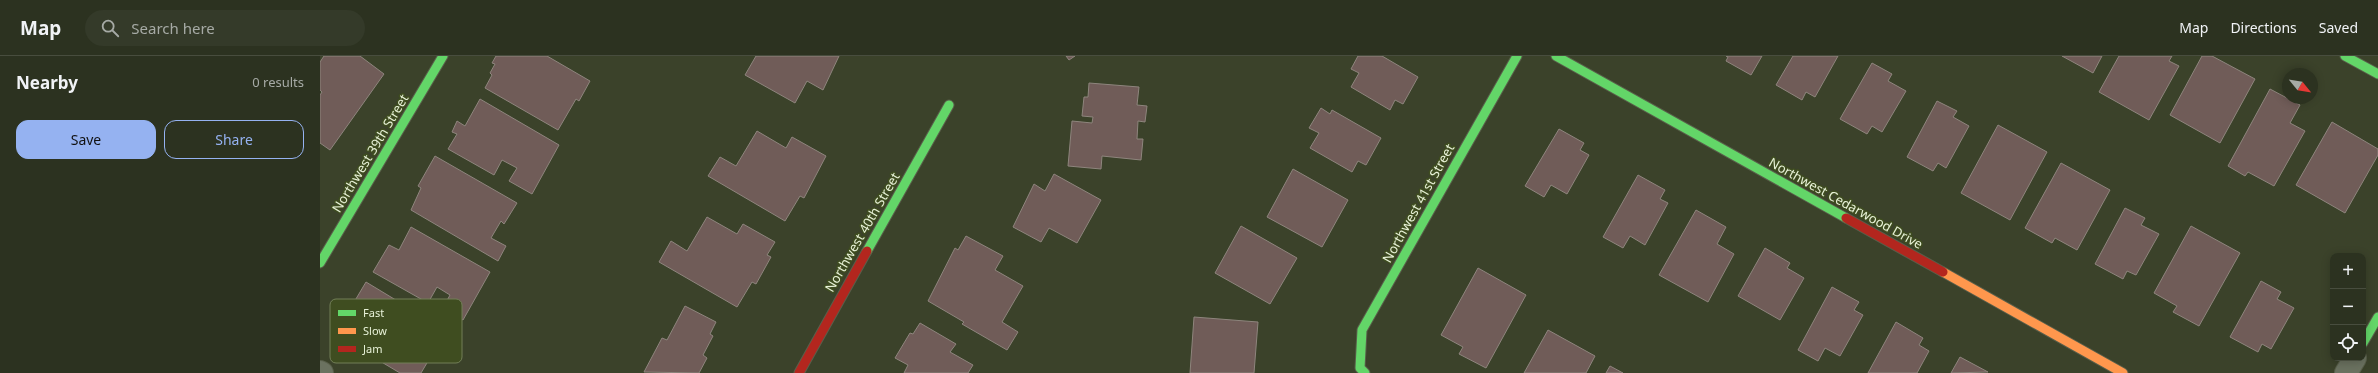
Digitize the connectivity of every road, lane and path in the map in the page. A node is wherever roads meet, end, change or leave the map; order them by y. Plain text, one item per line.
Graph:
1 (443, 56) edge
2 (1517, 56) edge
3 (1556, 56) edge
4 (2346, 56) edge
5 (2378, 74) edge
6 (949, 106) dead end
7 (320, 263) edge
8 (2378, 317) edge
9 (2366, 338) edge
10 (2353, 361) edge
11 (1363, 371) edge
12 (799, 373) edge
13 (2123, 373) edge
14 (2346, 373) edge

1 - 7 street, Northwest 39th Street
2 - 11 street, Northwest 41st Street
3 - 13 street, Northwest Cedarwood Drive
4 - 5 street
6 - 12 street, Northwest 40th Street
8 - 9 street
10 - 14 street

